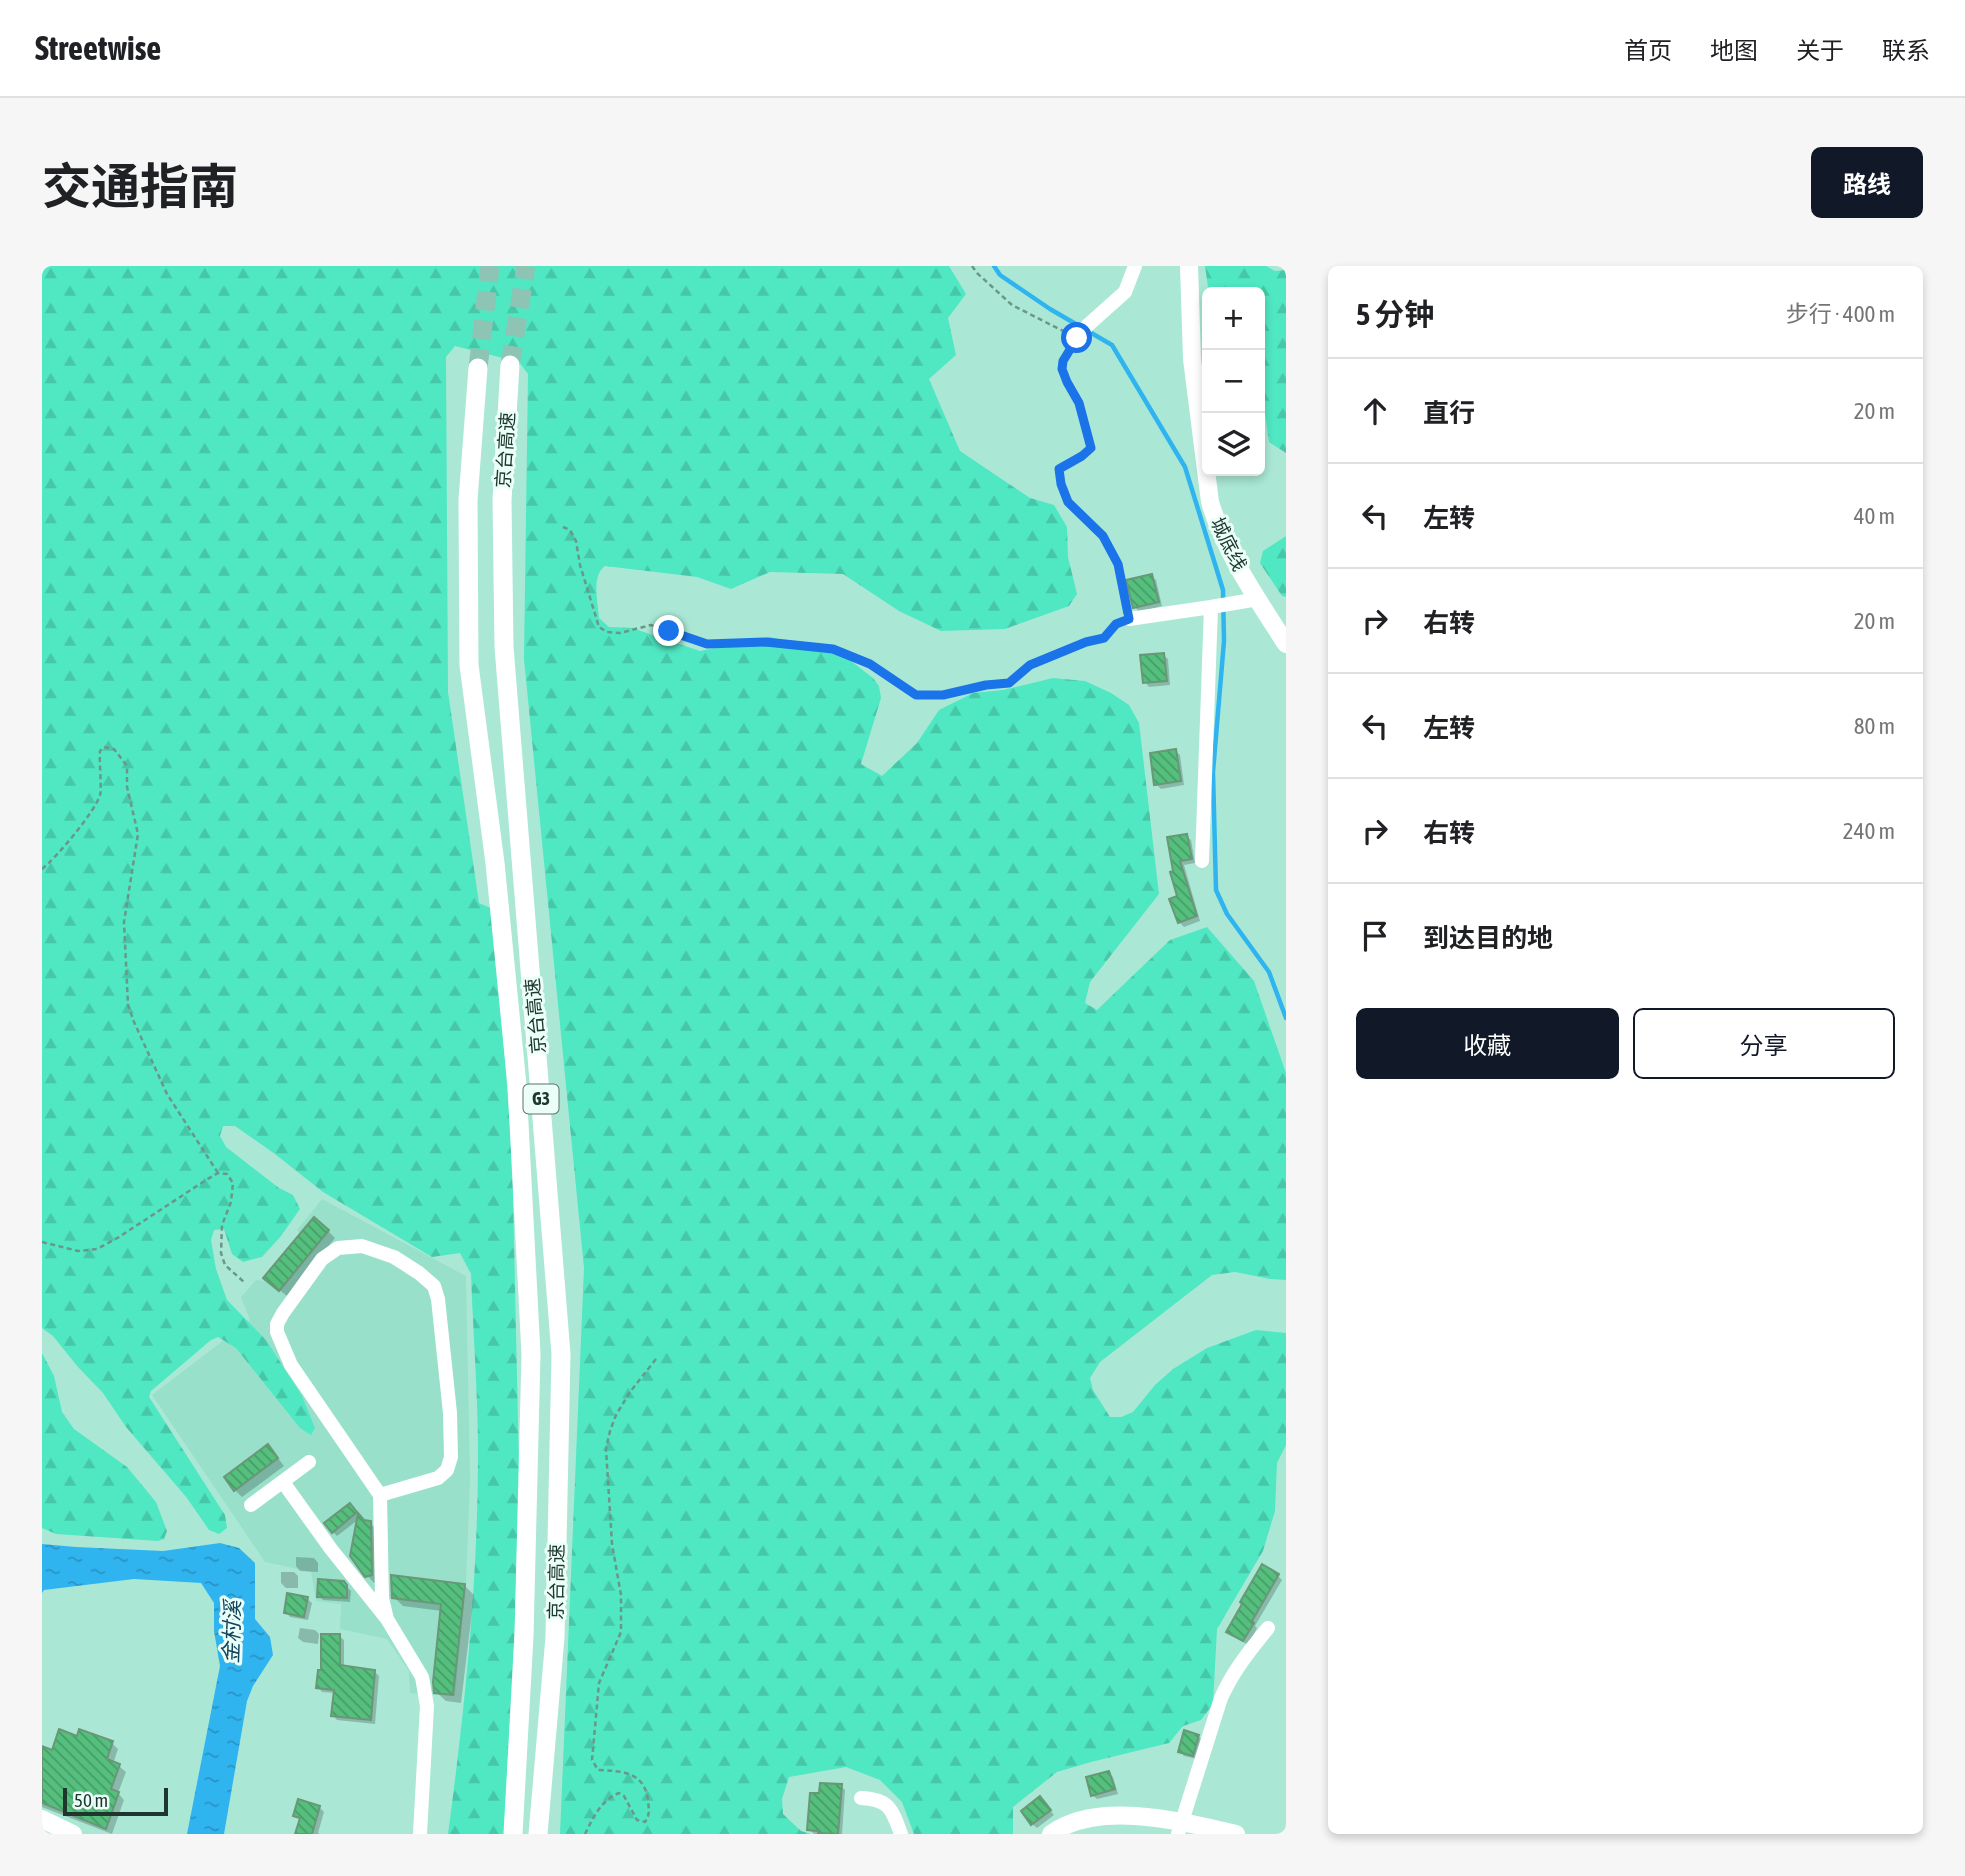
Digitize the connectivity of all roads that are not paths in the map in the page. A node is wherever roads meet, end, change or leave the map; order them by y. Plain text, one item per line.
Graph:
1 (1135, 266) edge
2 (1189, 266) edge
3 (1077, 338) road end
4 (510, 365) tunnel mouth
5 (478, 368) tunnel mouth
6 (1258, 599) junction
7 (1211, 607) junction
8 (1129, 619) road end
9 (1286, 644) edge
10 (1202, 861) dead end
11 (309, 1462) dead end
12 (282, 1482) junction
13 (380, 1495) junction
14 (251, 1505) dead end
15 (387, 1619) junction
16 (1268, 1628) dead end
17 (861, 1798) dead end
18 (42, 1819) edge
19 (1180, 1828) edge
20 (73, 1834) edge
21 (421, 1834) edge
22 (513, 1834) edge
23 (538, 1834) edge
24 (901, 1834) edge
25 (1051, 1834) edge
26 (1236, 1834) edge

1 - 3 street
2 - 6 main road, 城底线
4 - 23 highway, 京台高速 / G3
5 - 22 highway, 京台高速 / G3
6 - 7 street
6 - 9 main road, 城底线
7 - 8 street
7 - 10 street
11 - 12 street
12 - 14 street
12 - 15 street
13 - 13 street
13 - 15 street
15 - 21 street
16 - 19 street
17 - 24 street
18 - 20 main road
19 - 25 main road
19 - 26 main road

